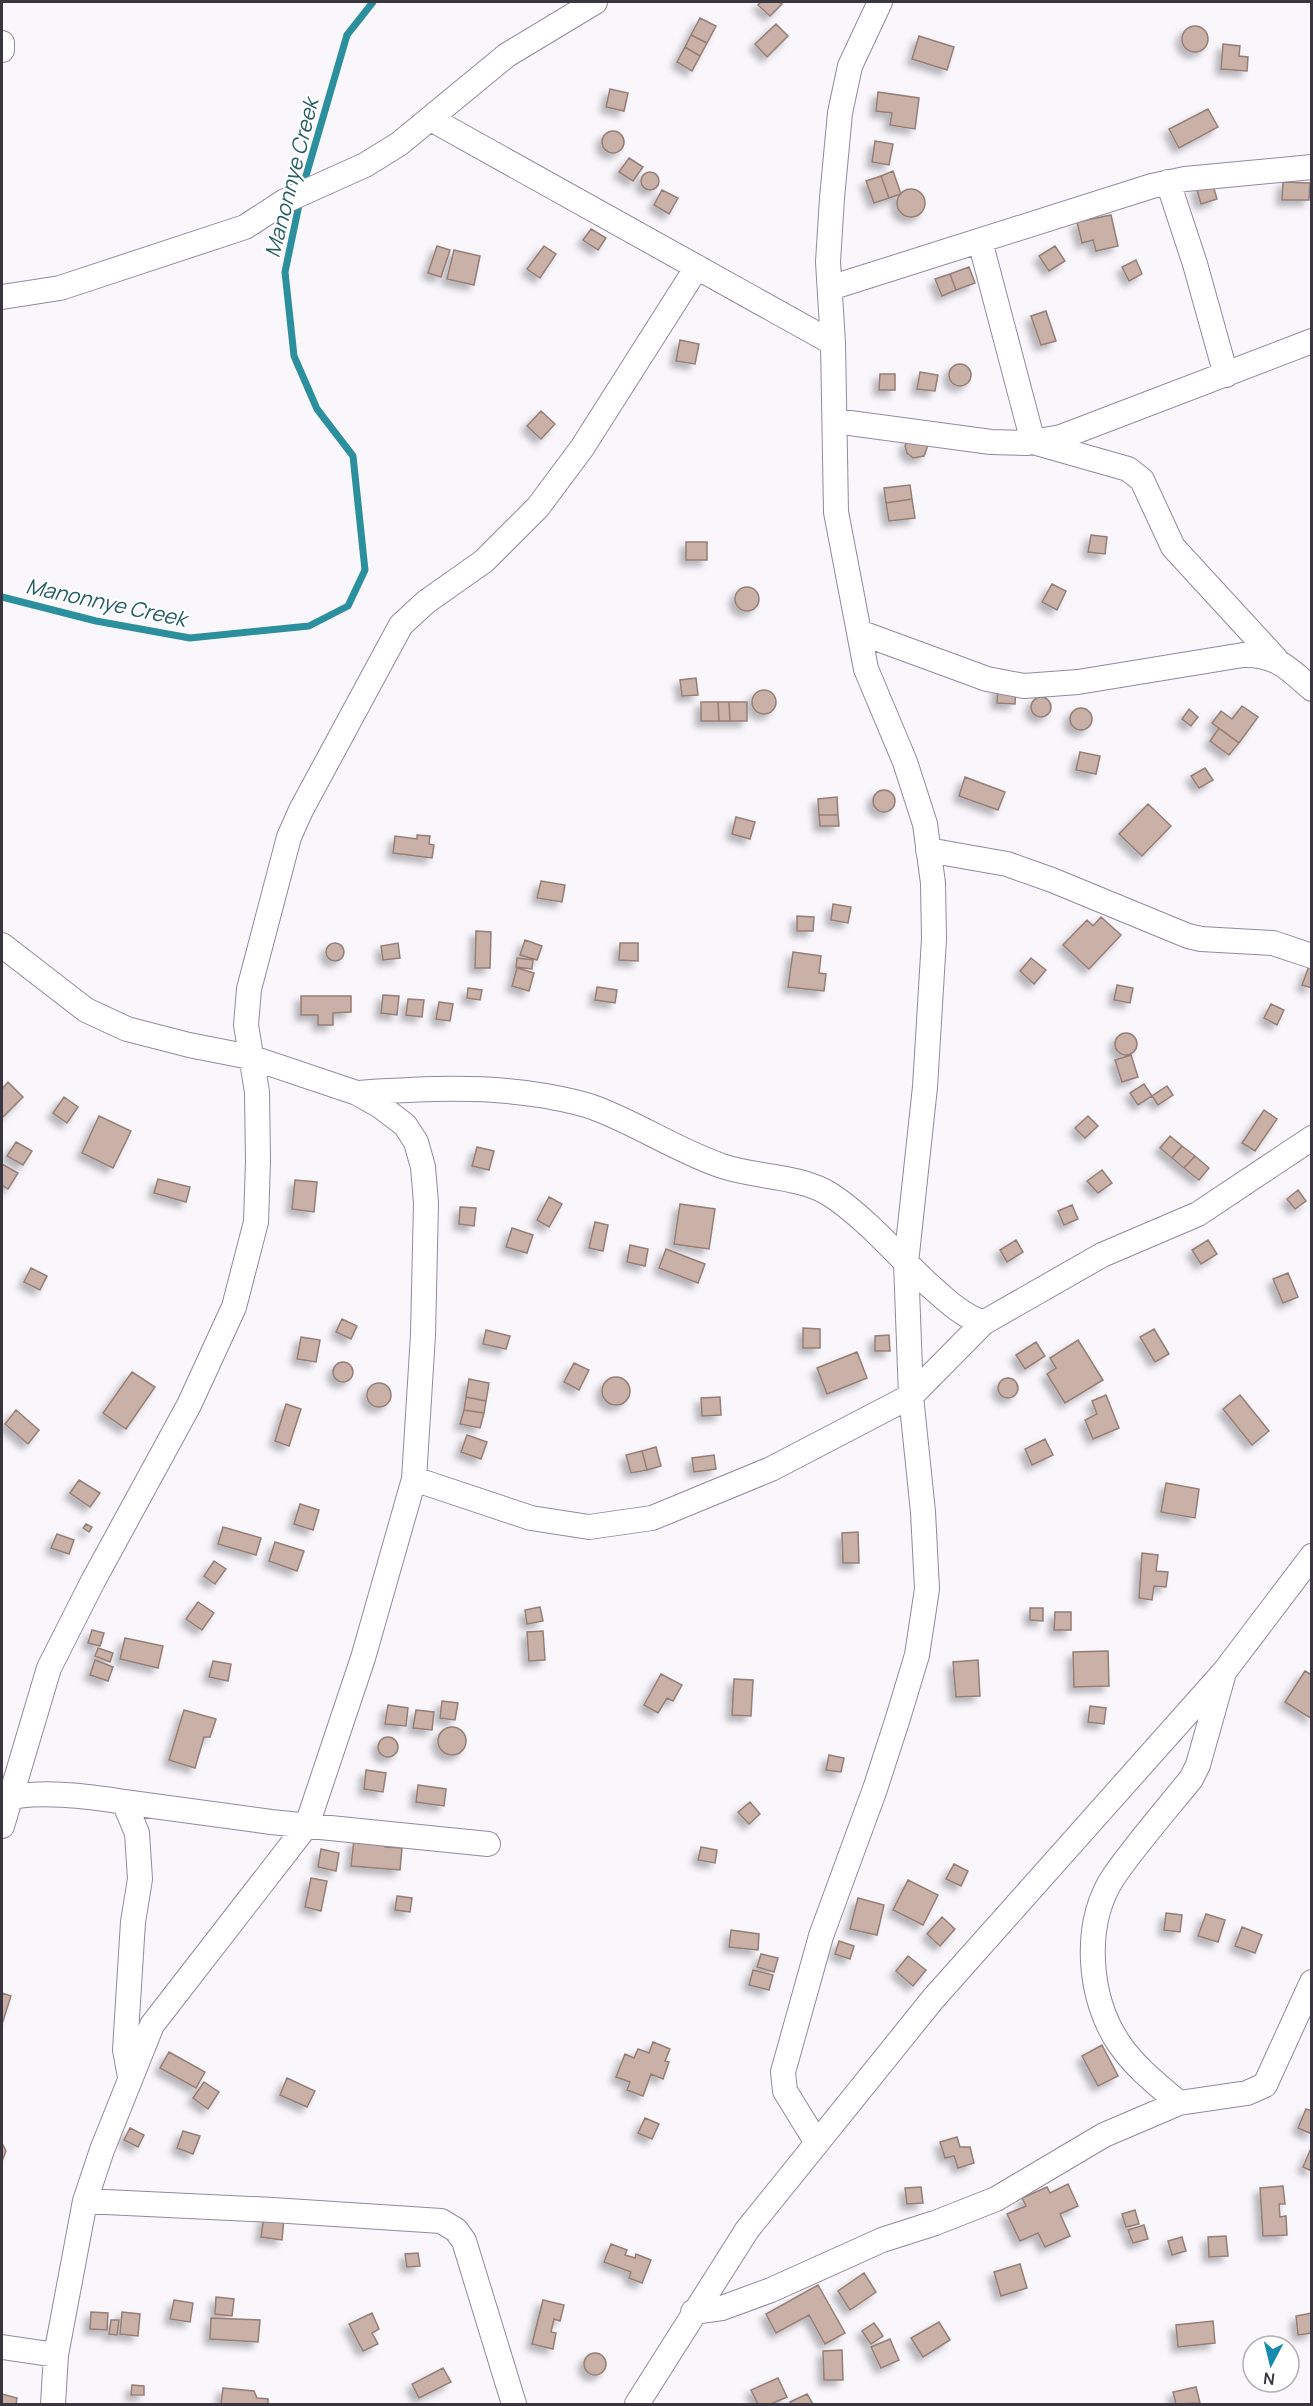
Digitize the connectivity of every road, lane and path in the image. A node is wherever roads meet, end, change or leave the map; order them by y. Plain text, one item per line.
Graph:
1 (595, 2) edge
2 (880, 2) edge
3 (2, 43) edge
4 (2, 50) edge
5 (431, 120) junction
6 (1311, 167) edge
7 (1168, 182) junction
8 (980, 241) junction
9 (697, 267) junction
10 (830, 288) junction
11 (2, 297) edge
12 (1311, 341) edge
13 (833, 343) junction
14 (1227, 375) junction
15 (835, 421) junction
16 (1034, 442) junction
17 (859, 632) junction
18 (1276, 659) junction
19 (1311, 689) edge
20 (928, 850) junction
21 (2, 945) edge
22 (1311, 956) edge
23 (250, 1057) junction
24 (357, 1093) junction
25 (1311, 1138) edge
26 (906, 1263) junction
27 (983, 1323) junction
28 (911, 1396) junction
29 (414, 1479) junction
30 (1311, 1556) edge
31 (1224, 1672) junction
32 (5, 1799) edge
33 (124, 1802) junction
34 (307, 1825) junction
35 (2, 1826) edge
36 (488, 1844) dead end
37 (1311, 1982) edge
38 (130, 2079) junction
39 (1179, 2103) junction
40 (817, 2143) junction
41 (85, 2201) junction
42 (693, 2312) junction
43 (2, 2347) edge
44 (56, 2355) junction
45 (53, 2404) edge
46 (514, 2404) edge
47 (637, 2404) edge

1 - 5 street
2 - 10 street
3 - 4 street
5 - 9 street
5 - 11 street
6 - 7 street
7 - 8 street
7 - 14 street
8 - 10 street
8 - 16 street
9 - 13 street
9 - 23 street
10 - 13 street
12 - 14 street
13 - 15 street
14 - 16 street
15 - 16 street
15 - 17 street
16 - 18 street
17 - 18 street
17 - 20 street
18 - 19 street
20 - 22 street
20 - 26 street
21 - 23 street
23 - 24 street
23 - 32 street
24 - 26 street
24 - 29 street
25 - 27 street
26 - 27 street
26 - 28 street
27 - 28 street
28 - 29 street
28 - 40 street
29 - 34 street
30 - 31 street
31 - 39 street
31 - 40 street
32 - 33 street
32 - 35 street
33 - 34 street
33 - 38 street
34 - 36 street
34 - 38 street
37 - 39 street
38 - 41 street
39 - 42 street
40 - 42 street
41 - 44 street
41 - 46 street
42 - 47 street
43 - 44 street
44 - 45 street

